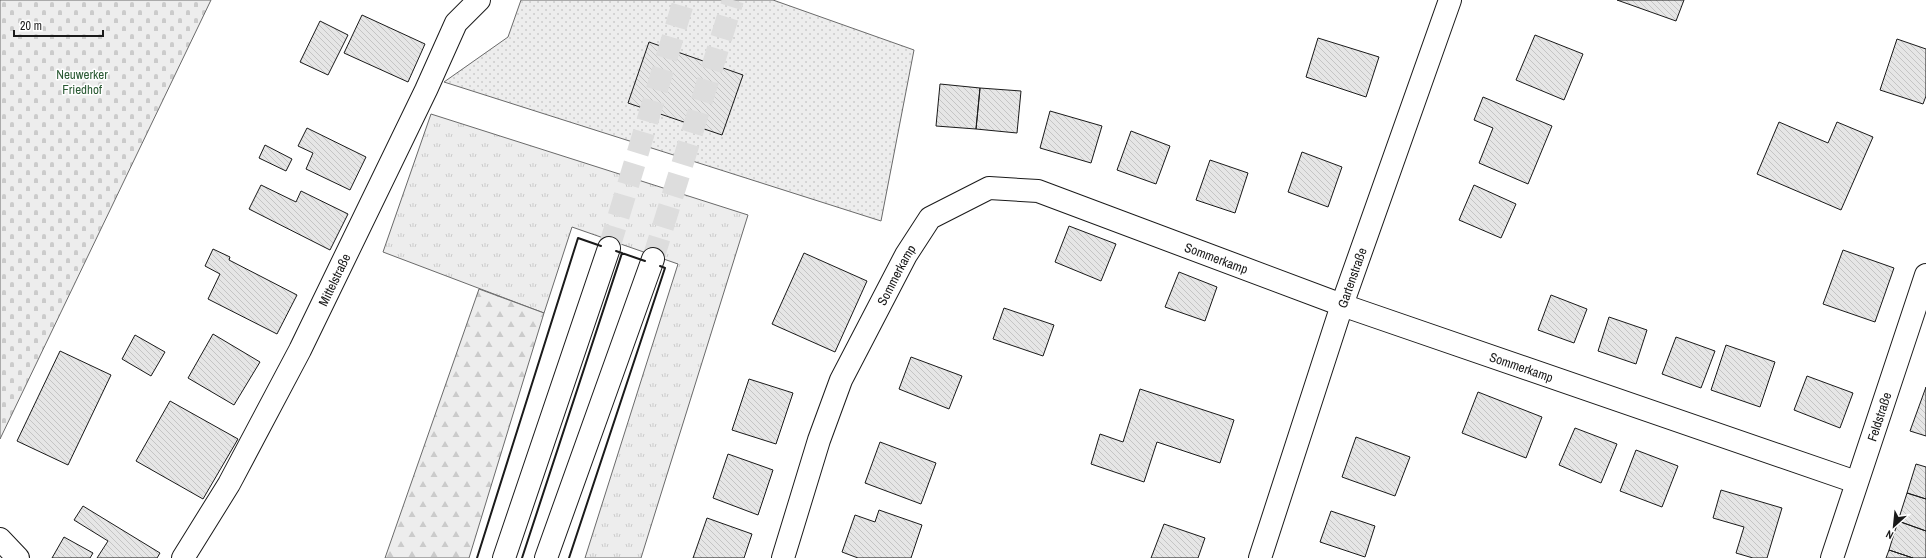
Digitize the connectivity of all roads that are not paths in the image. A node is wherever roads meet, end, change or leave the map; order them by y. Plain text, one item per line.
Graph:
1 (479, 0) edge
2 (1450, 0) edge
3 (609, 248) tunnel mouth
4 (653, 259) tunnel mouth
5 (1926, 275) edge
6 (1342, 305) junction
7 (1856, 482) junction
8 (0, 539) edge
9 (18, 558) edge
10 (183, 558) edge
11 (504, 558) edge
12 (546, 558) edge
13 (783, 558) edge
14 (1260, 558) edge
15 (1832, 558) edge

1 - 10 main road, Mittelstraße
2 - 6 main road, Gartenstraße
3 - 11 main road
4 - 12 main road
5 - 7 main road, Feldstraße
6 - 7 main road, Sommerkamp
6 - 13 main road, Sommerkamp
6 - 14 main road, Gartenstraße
7 - 15 main road, Feldstraße
8 - 9 main road

